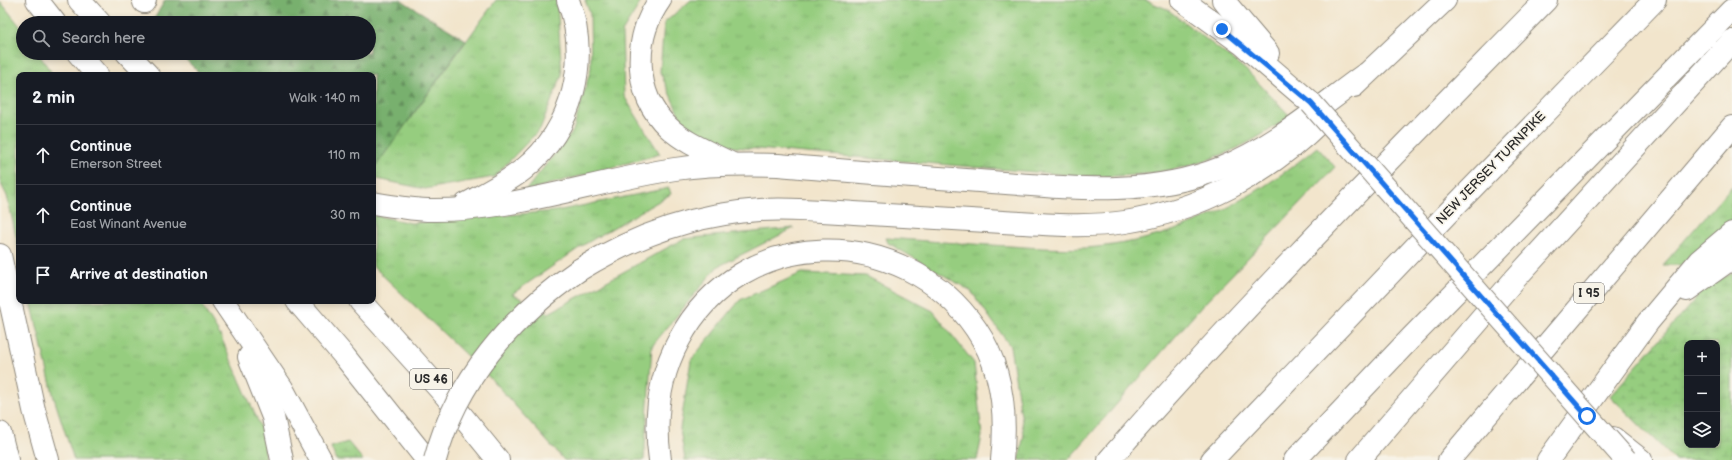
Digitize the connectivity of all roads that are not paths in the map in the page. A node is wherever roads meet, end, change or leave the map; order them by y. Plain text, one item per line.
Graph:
1 (37, 0) edge
2 (79, 0) edge
3 (568, 0) edge
4 (660, 0) edge
5 (1182, 0) edge
6 (1223, 0) edge
7 (1445, 0) edge
8 (1546, 0) edge
9 (1655, 0) edge
10 (1732, 10) edge
11 (50, 16) edge
12 (94, 16) edge
13 (1732, 41) edge
14 (137, 63) edge
15 (150, 72) edge
16 (1364, 75) junction
17 (1311, 103) junction
18 (1732, 127) edge
19 (733, 164) junction
20 (376, 204) edge
21 (456, 209) junction
22 (1732, 233) edge
23 (0, 255) edge
24 (1732, 258) edge
25 (300, 304) edge
26 (363, 304) edge
27 (226, 305) edge
28 (1648, 322) junction
29 (1587, 416) junction
30 (0, 433) edge
31 (7, 460) edge
32 (48, 460) edge
33 (282, 460) edge
34 (321, 460) edge
35 (427, 460) edge
36 (435, 460) edge
37 (498, 460) edge
38 (660, 460) edge
39 (1002, 460) edge
40 (1109, 460) edge
41 (1212, 460) edge
42 (1295, 460) edge
43 (1359, 460) edge
44 (1449, 460) edge
45 (1548, 460) edge
46 (1626, 460) edge
47 (1641, 460) edge

1 - 11 main road
2 - 12 main road
3 - 21 main road
4 - 19 main road
5 - 17 main road
6 - 17 main road
7 - 16 main road
8 - 40 main road
9 - 41 main road, NEW JERSEY TURNPIKE
10 - 42 main road
13 - 43 main road
14 - 15 main road
16 - 19 main road
16 - 36 main road, bridge
17 - 29 main road, bridge
18 - 44 main road, I 95
19 - 21 main road
20 - 21 main road
22 - 28 main road
23 - 32 main road
24 - 28 main road
25 - 35 main road
26 - 37 main road, US 46
27 - 33 main road
27 - 34 main road
28 - 45 main road
29 - 46 main road, bridge
29 - 47 main road, bridge
30 - 31 main road
38 - 39 main road

